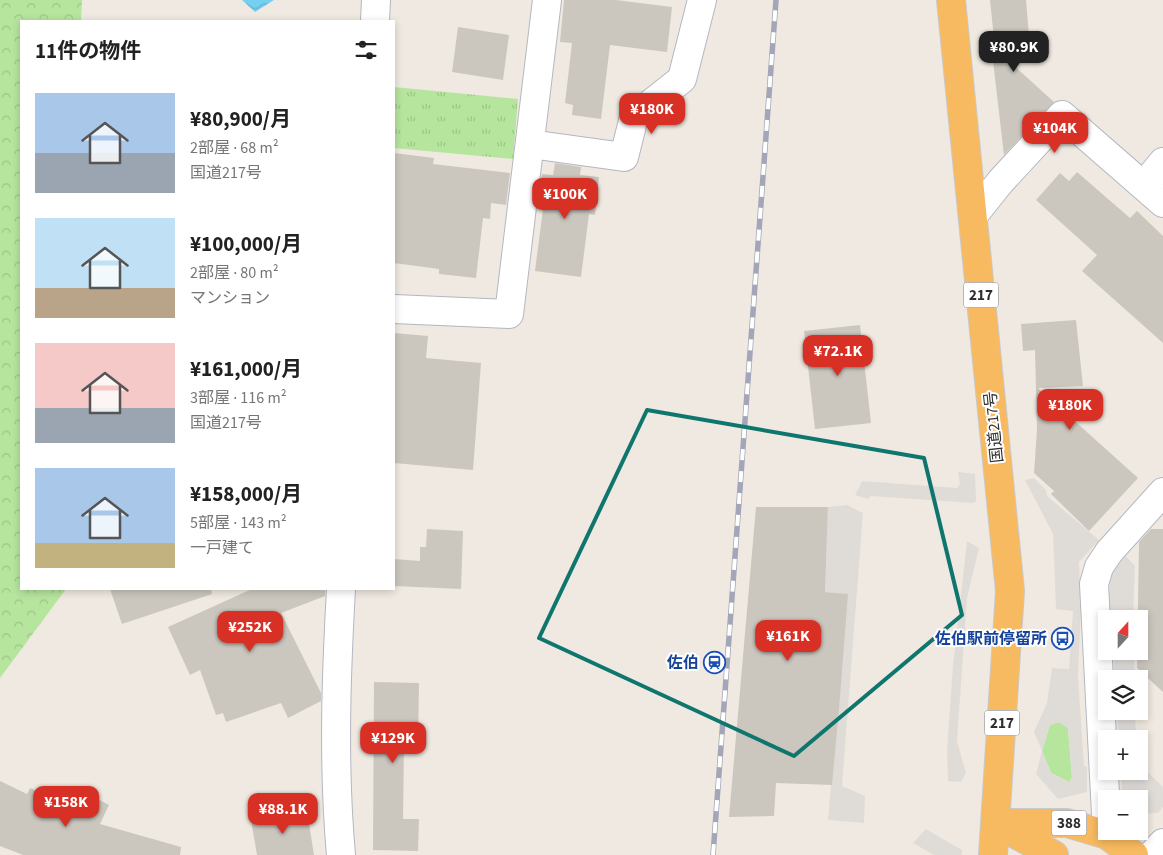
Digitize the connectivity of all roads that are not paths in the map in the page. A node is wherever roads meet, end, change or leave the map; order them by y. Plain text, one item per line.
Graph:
1 (376, 0) edge
2 (547, 0) edge
3 (702, 0) edge
4 (951, 0) edge
5 (375, 20) edge
6 (530, 144) junction
7 (1163, 162) edge
8 (1153, 194) edge
9 (973, 216) junction
10 (395, 309) edge
11 (1163, 492) edge
12 (341, 590) edge
13 (1106, 790) edge
14 (996, 823) junction
15 (1098, 831) edge
16 (1115, 840) edge
17 (1163, 843) edge
18 (341, 855) edge
19 (993, 855) edge
20 (1054, 855) edge
21 (1134, 855) edge
22 (1152, 855) edge

1 - 5 street
2 - 6 street
3 - 6 street
4 - 9 highway, 国道217号 / 217
6 - 10 street
7 - 8 street
8 - 9 street
9 - 14 highway, 国道217号 / 217
11 - 13 street
12 - 18 street
14 - 15 highway, 388
14 - 19 highway, 国道217号 / 217
14 - 20 highway, 388
16 - 21 highway, 388
17 - 22 street

